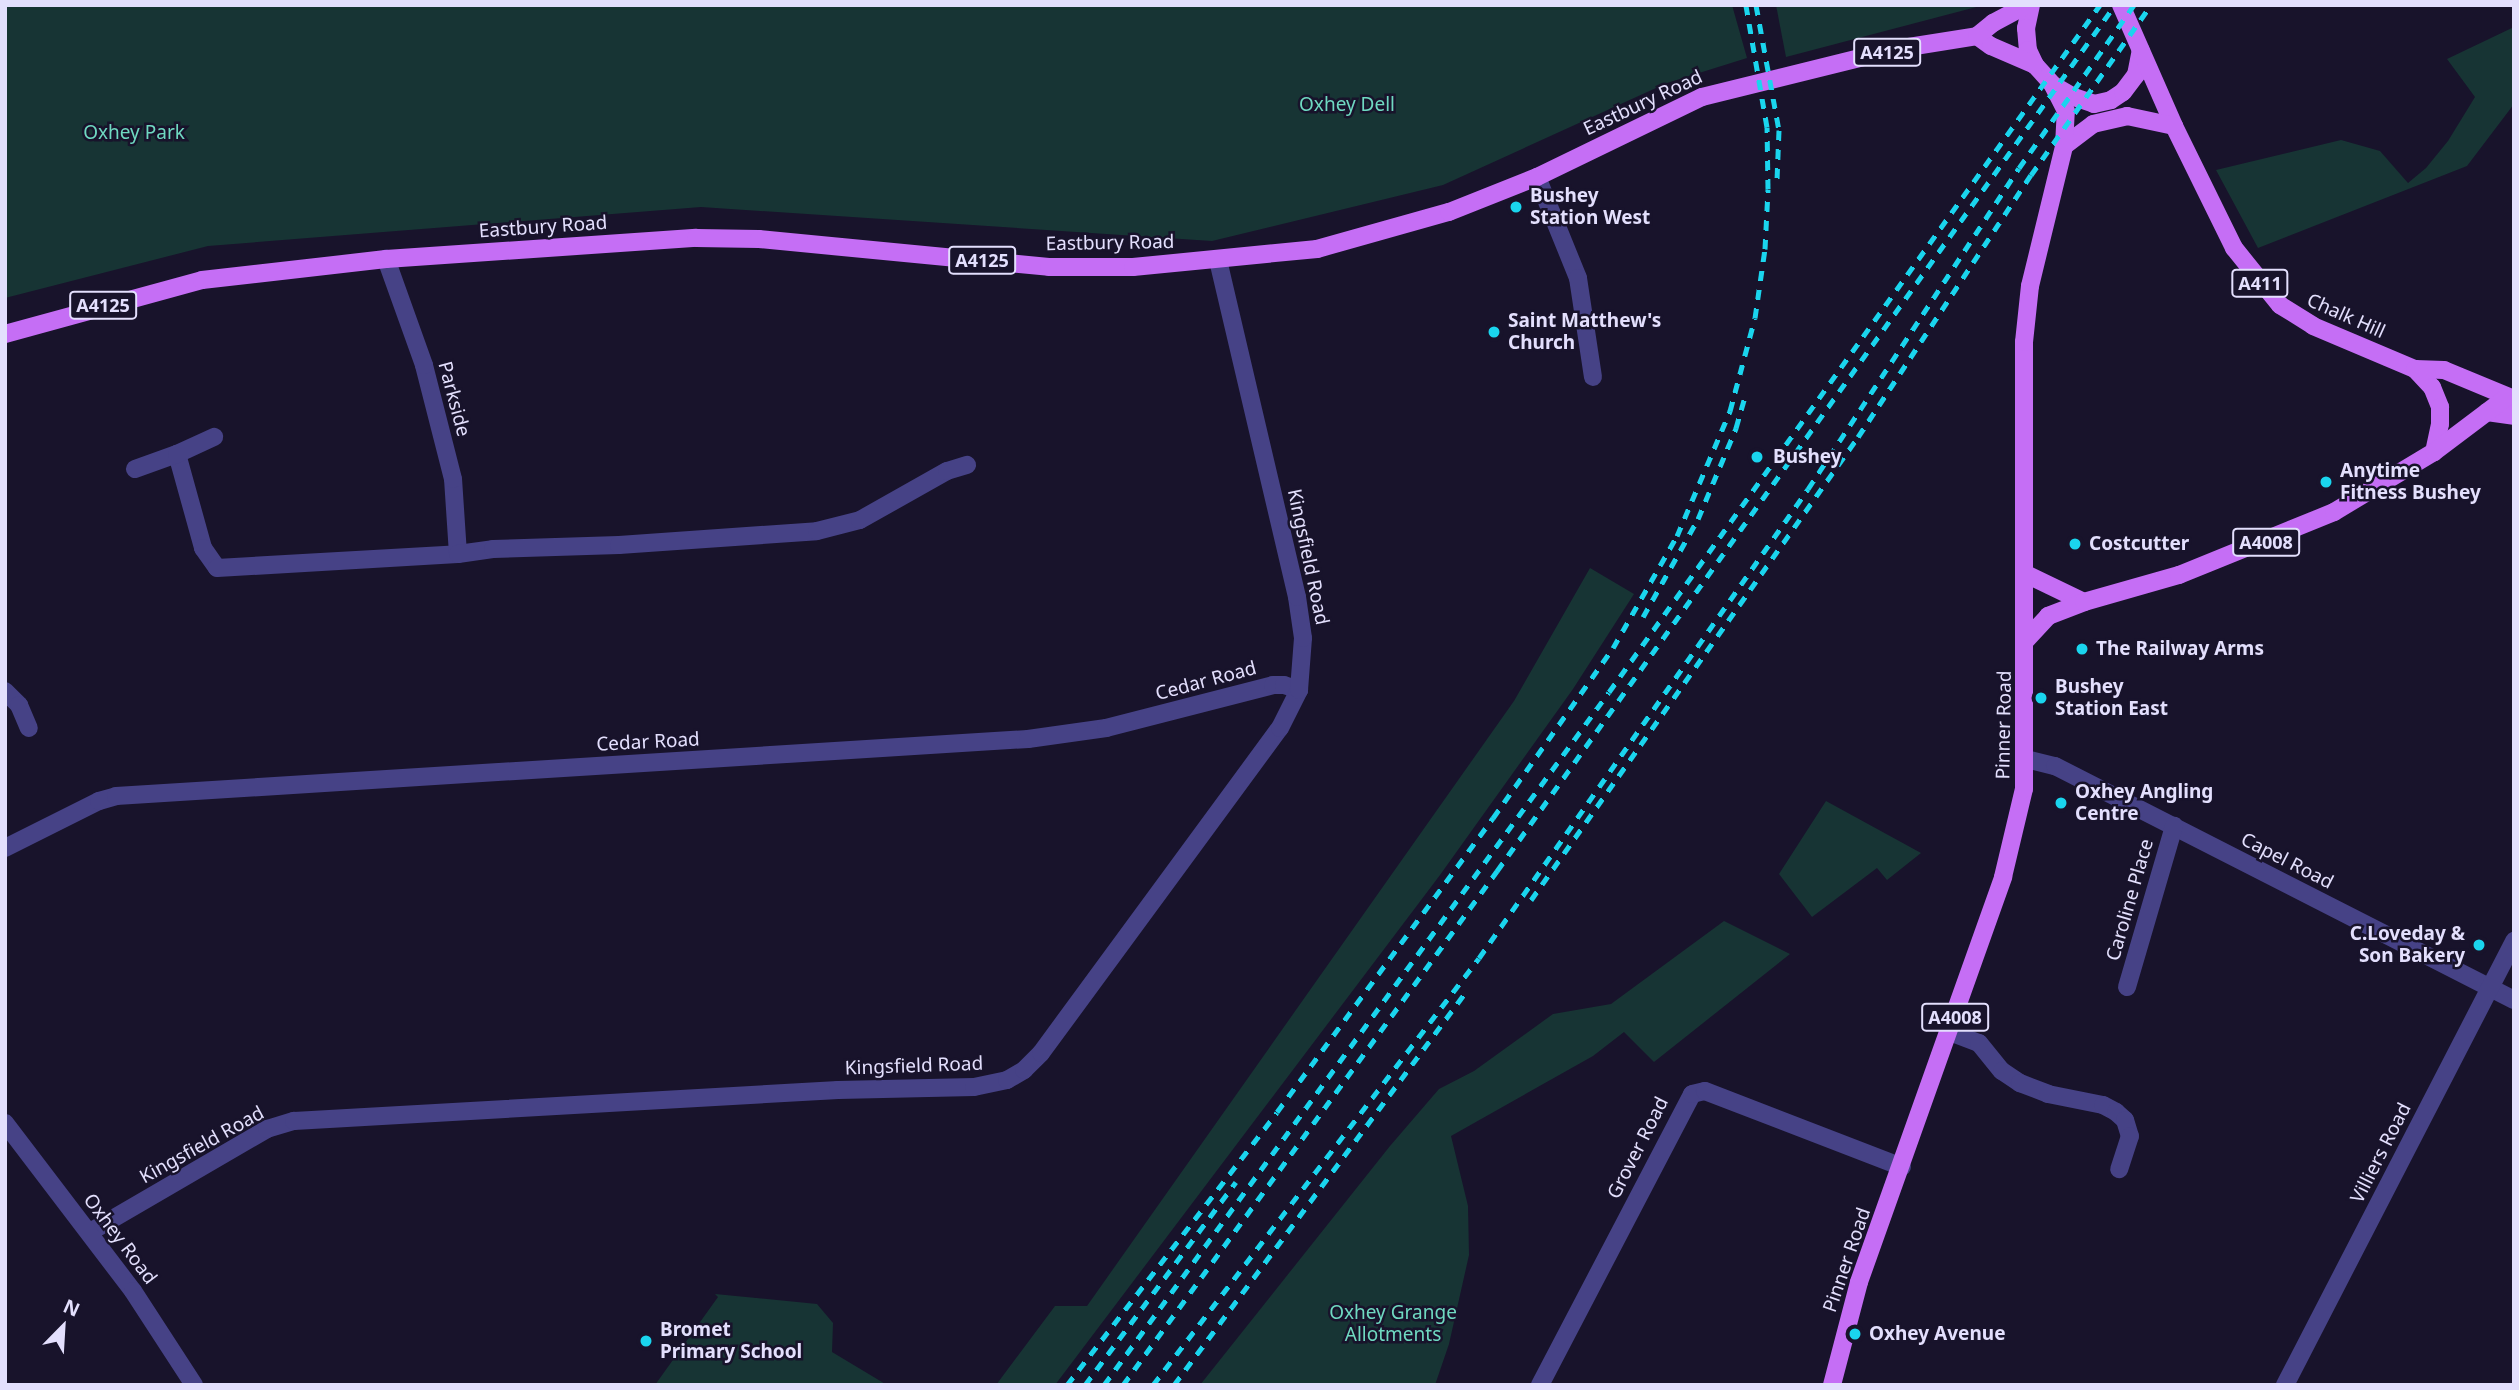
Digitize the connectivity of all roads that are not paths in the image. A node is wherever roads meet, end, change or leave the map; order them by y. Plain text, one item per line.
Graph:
1 (2029, 5) edge
2 (2121, 5) edge
3 (1977, 36) junction
4 (2141, 50) junction
5 (2035, 65) junction
6 (2053, 85) junction
7 (2174, 126) junction
8 (2064, 146) junction
9 (1536, 177) junction
10 (386, 259) junction
11 (1218, 261) junction
12 (5, 334) edge
13 (2415, 369) junction
14 (1593, 377) dead end
15 (2510, 398) edge
16 (2487, 412) junction
17 (2514, 416) edge
18 (214, 437) dead end
19 (2434, 452) junction
20 (177, 454) junction
21 (967, 465) dead end
22 (135, 468) dead end
23 (458, 554) junction
24 (2026, 574) junction
25 (2084, 602) junction
26 (2026, 639) junction
27 (1299, 690) junction
28 (5, 691) edge
29 (29, 728) dead end
30 (2026, 760) junction
31 (2174, 826) junction
32 (5, 848) edge
33 (2514, 941) edge
34 (2127, 986) dead end
35 (2489, 988) junction
36 (2514, 1000) edge
37 (1950, 1032) junction
38 (5, 1123) edge
39 (1902, 1167) junction
40 (2119, 1169) dead end
41 (90, 1232) junction
42 (194, 1385) edge
43 (1540, 1385) edge
44 (1832, 1385) edge
45 (2285, 1385) edge

1 - 3 main road, Eastbury Road / A4125
1 - 5 main road
2 - 4 main road, Chalk Hill
3 - 5 main road
3 - 9 main road, Eastbury Road / A4125
4 - 6 main road
4 - 7 main road, Chalk Hill / A411
5 - 6 main road
6 - 8 main road, Pinner Road / A4008
7 - 8 main road
7 - 13 main road, Chalk Hill / A411
8 - 24 main road, Pinner Road / A4008
9 - 11 main road, Eastbury Road / A4125
9 - 14 street
10 - 11 main road, Eastbury Road / A4125
10 - 12 main road, Eastbury Road / A4125
10 - 23 street, Parkside
11 - 27 street, Kingsfield Road
13 - 15 main road, Chalk Hill / A411
13 - 19 main road
15 - 16 main road, A4008
16 - 17 main road
16 - 19 main road, A4008
18 - 20 street
19 - 25 main road, A4008
20 - 22 street
20 - 23 street
21 - 23 street
24 - 25 main road
24 - 26 main road, Pinner Road / A4008
25 - 26 main road, A4008
26 - 30 main road, Pinner Road / A4008
27 - 32 street, Cedar Road
27 - 41 street, Kingsfield Road
28 - 29 street
30 - 31 street, Capel Road
30 - 37 main road, Pinner Road / A4008
31 - 34 street, Caroline Place
31 - 35 street, Capel Road
33 - 35 street, Villiers Road
35 - 36 street, Capel Road
35 - 45 street, Villiers Road
37 - 39 main road, Pinner Road / A4008
37 - 40 street
38 - 41 street, Oxhey Road
39 - 43 street, Grover Road
39 - 44 main road, Pinner Road / A4008
41 - 42 street, Oxhey Road

